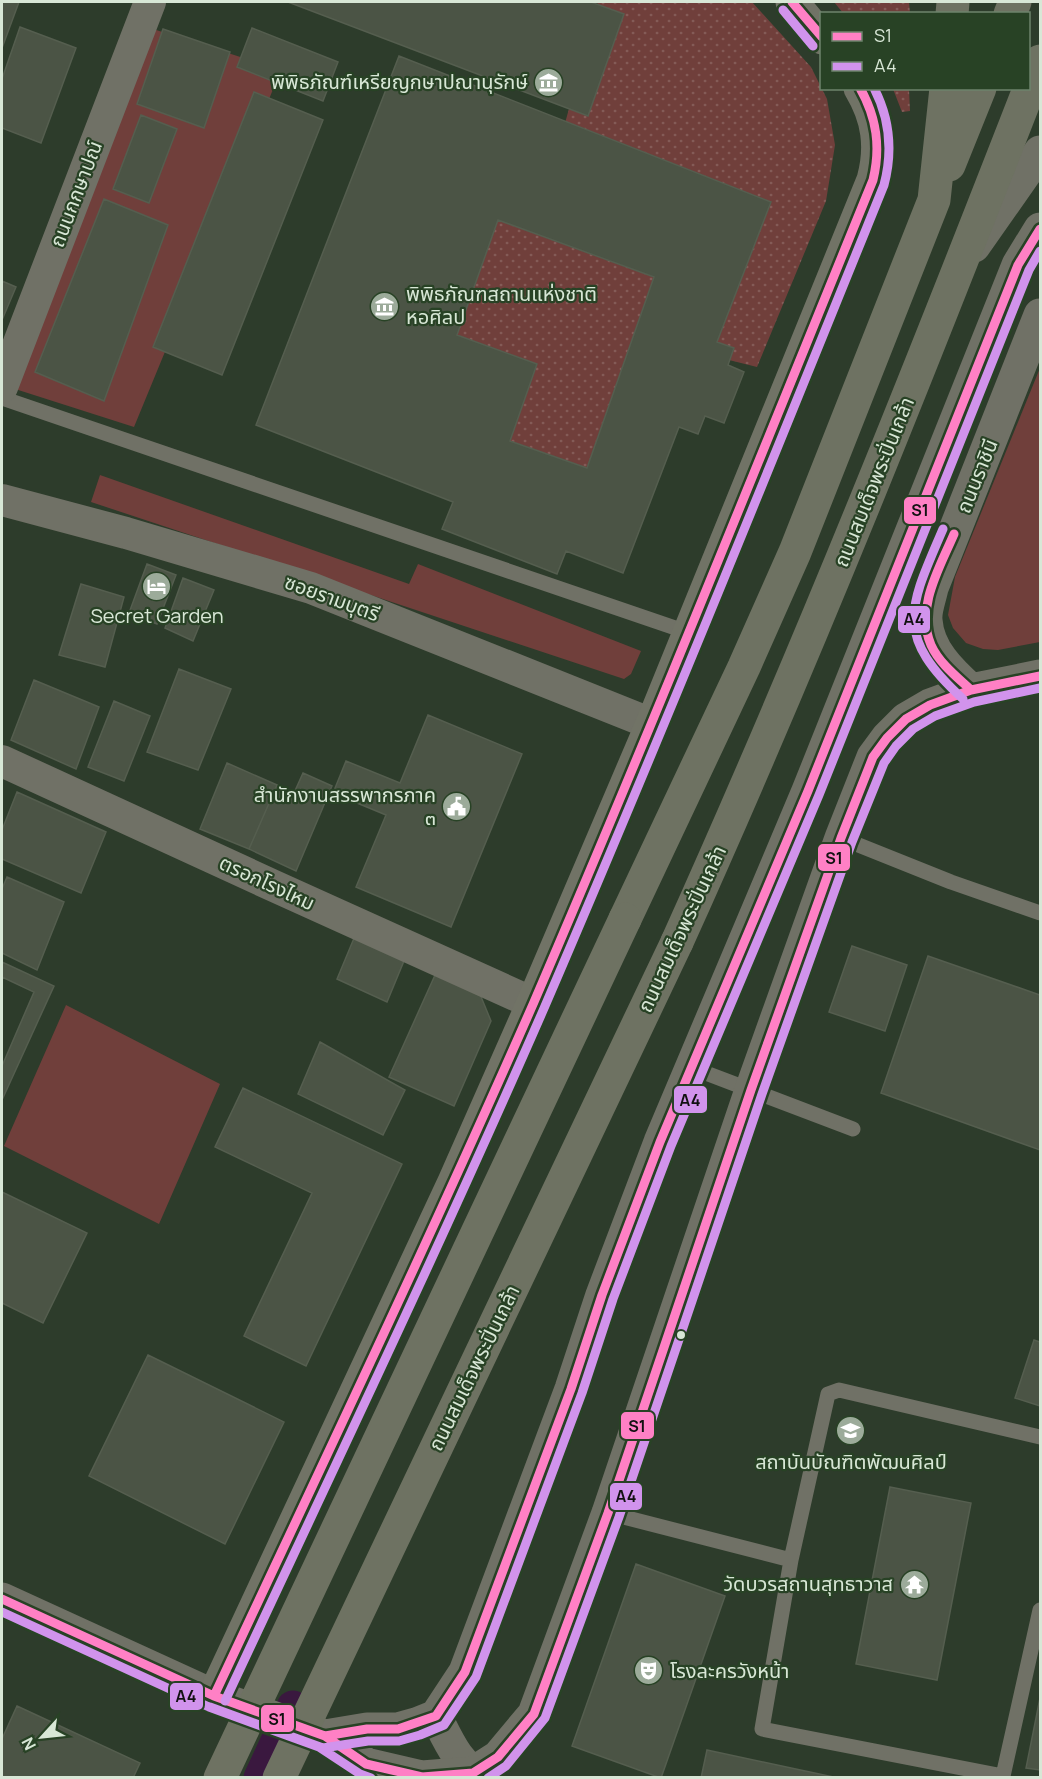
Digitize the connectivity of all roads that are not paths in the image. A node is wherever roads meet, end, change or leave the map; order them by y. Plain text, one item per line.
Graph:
1 (150, 2) edge
2 (792, 2) edge
3 (820, 36) edge
4 (1041, 61) edge
5 (1030, 89) edge
6 (861, 90) edge
7 (946, 90) edge
8 (979, 90) edge
9 (1030, 90) edge
10 (1041, 152) edge
11 (934, 200) junction
12 (1041, 229) edge
13 (962, 263) junction
14 (1041, 315) edge
15 (2, 387) edge
16 (2, 398) edge
17 (2, 500) edge
18 (690, 633) junction
19 (1041, 676) edge
20 (971, 690) junction
21 (652, 724) junction
22 (2, 761) edge
23 (841, 838) junction
24 (1041, 913) edge
25 (533, 1003) junction
26 (690, 1067) junction
27 (751, 1090) junction
28 (853, 1129) dead end
29 (1041, 1437) edge
30 (608, 1513) junction
31 (791, 1560) junction
32 (2, 1599) edge
33 (1041, 1610) edge
34 (214, 1696) junction
35 (436, 1716) junction
36 (316, 1732) junction
37 (485, 1769) edge
38 (220, 1778) edge
39 (279, 1778) edge

1 - 15 street, ถนนกกษาปณ์
2 - 3 main road
4 - 5 main road, ถนนสมเด็จพระปิ่นเกล้า
6 - 18 main road
7 - 11 main road
8 - 11 main road
9 - 13 main road, ถนนสมเด็จพระปิ่นเกล้า
10 - 13 street
11 - 38 main road, bridge
12 - 26 street, ถนนราชินี
13 - 39 main road, ถนนสมเด็จพระปิ่นเกล้า, bridge
14 - 20 street, ถนนราชินี
16 - 18 lane
17 - 21 street, ซอยรามบุตรี
18 - 21 main road
19 - 20 street
20 - 23 street
21 - 25 main road
22 - 25 street, ตรอกโรงไหม
23 - 24 lane
23 - 27 street
25 - 34 main road
26 - 27 lane
26 - 35 street, ถนนราชินี
27 - 28 lane
27 - 30 street
29 - 31 lane
30 - 31 lane
30 - 37 street
31 - 33 lane
32 - 34 street
34 - 36 street, bridge
35 - 36 street
35 - 37 street
36 - 37 street

